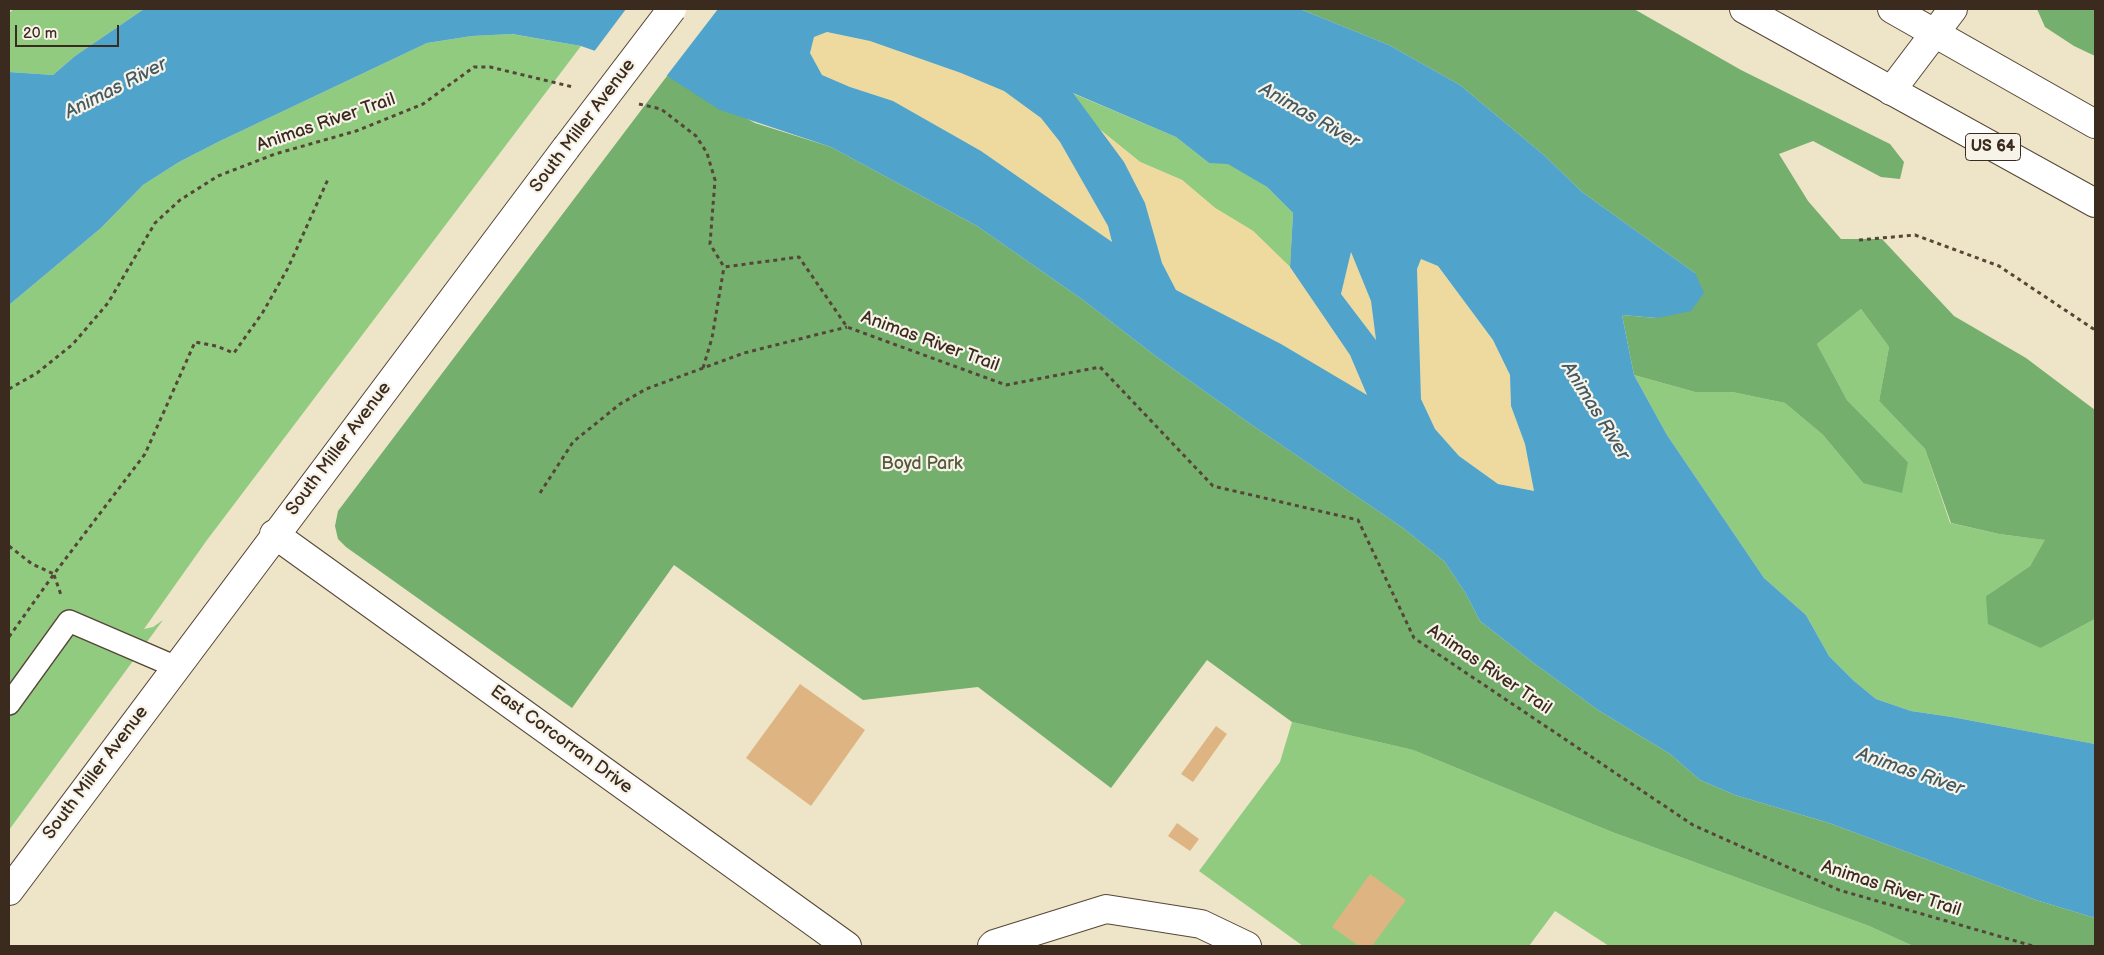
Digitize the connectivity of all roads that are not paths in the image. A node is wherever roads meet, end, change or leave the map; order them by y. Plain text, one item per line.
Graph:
1 (672, 9) edge
2 (1744, 9) edge
3 (1892, 9) edge
4 (1953, 9) edge
5 (1934, 32) junction
6 (1891, 91) junction
7 (2095, 124) edge
8 (2095, 203) edge
9 (274, 534) junction
10 (176, 667) junction
11 (9, 704) edge
12 (9, 891) edge
13 (993, 945) edge
14 (847, 946) edge
15 (1248, 946) edge

1 - 9 main road, South Miller Avenue, bridge
2 - 6 main road, US 64
3 - 5 main road
4 - 5 main road
5 - 6 main road
5 - 7 main road
6 - 8 main road, US 64
9 - 10 main road, South Miller Avenue
9 - 14 main road, East Corcorran Drive
10 - 11 lane
10 - 12 main road, South Miller Avenue
13 - 15 main road

